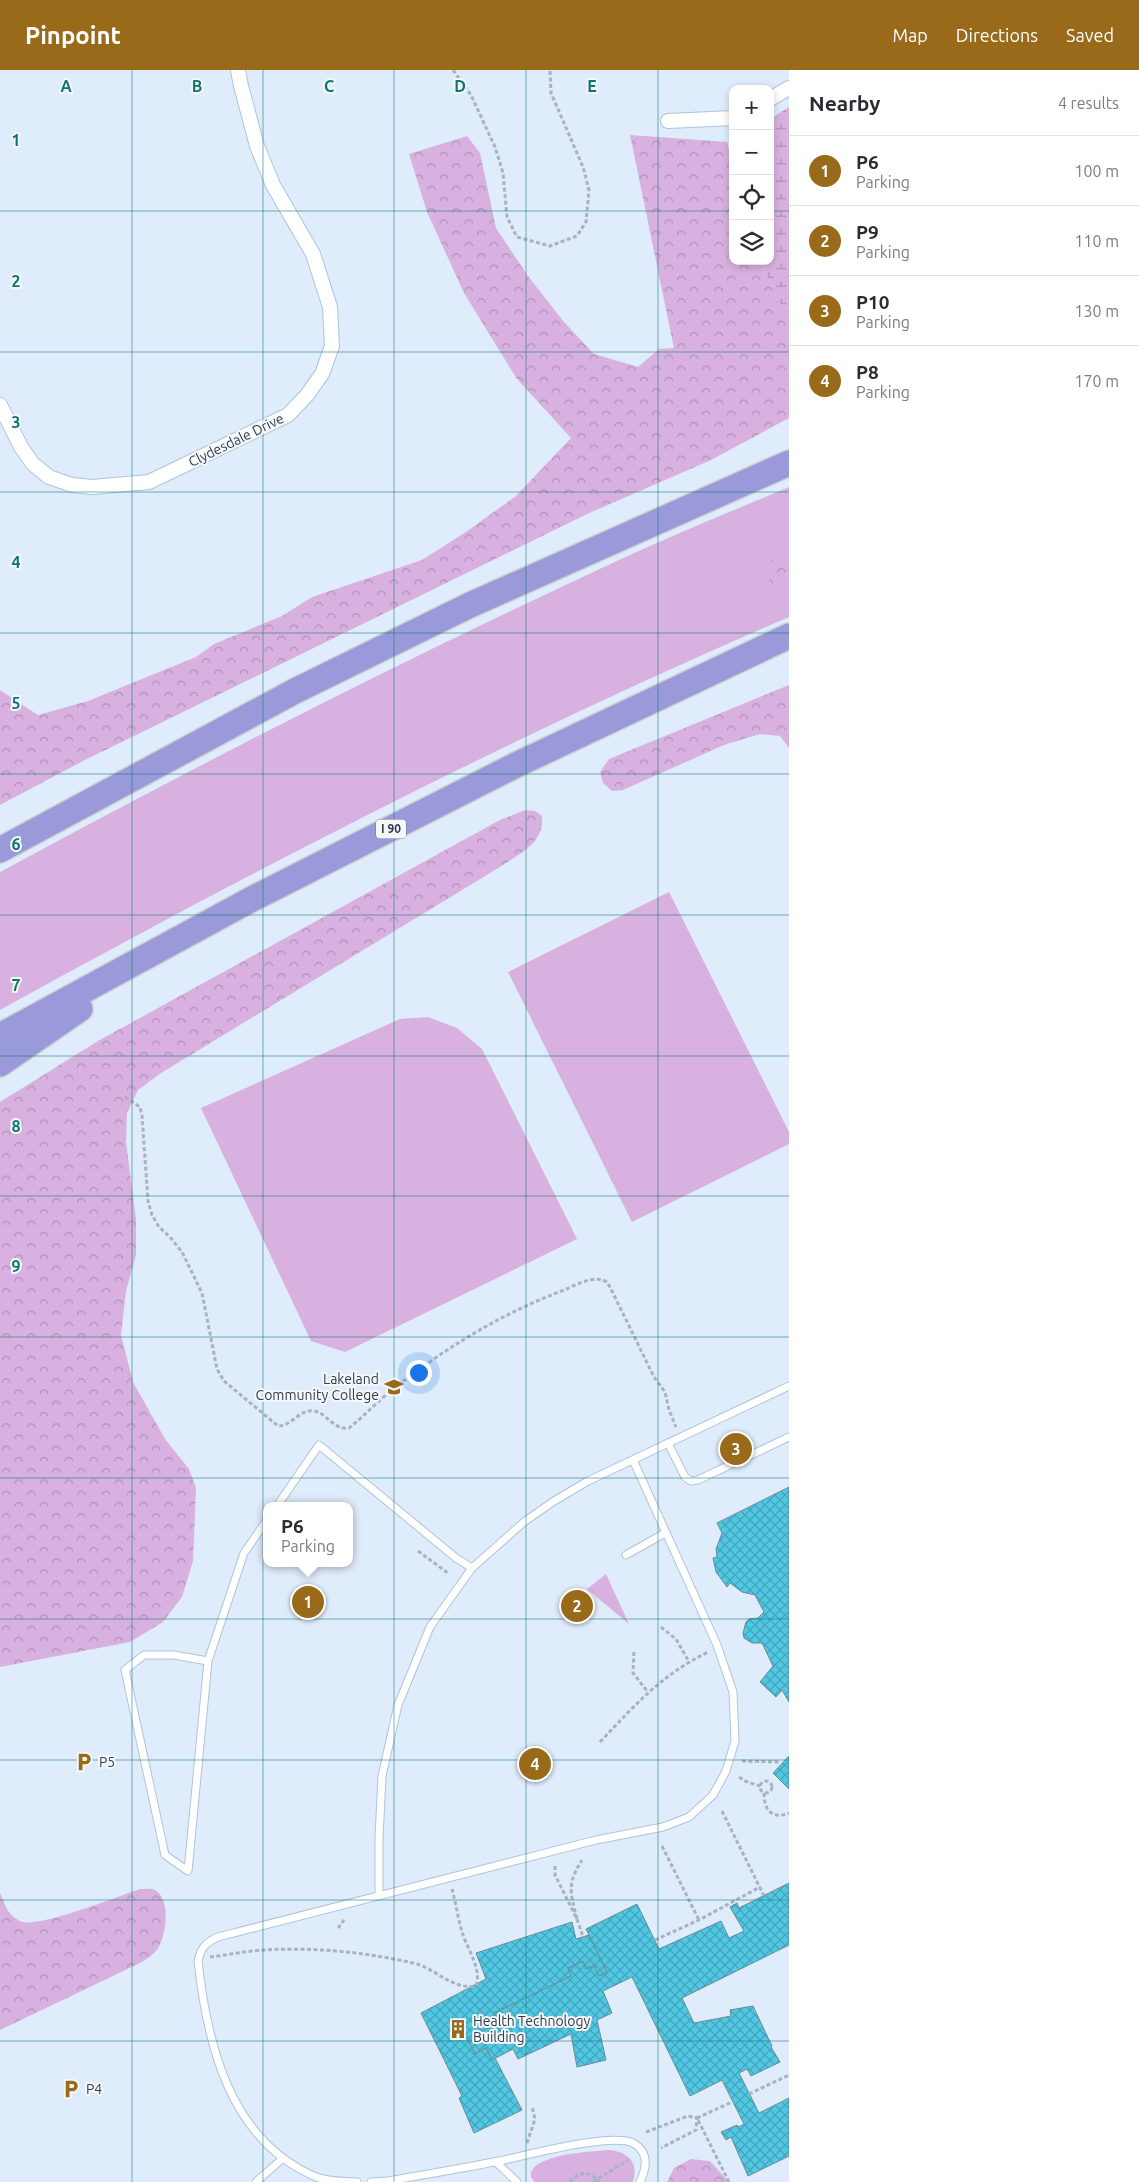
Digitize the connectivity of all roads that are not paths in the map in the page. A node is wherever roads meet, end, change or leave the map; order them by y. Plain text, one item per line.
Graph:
1 (238, 70) edge
2 (789, 88) edge
3 (774, 97) edge
4 (729, 118) edge
5 (668, 121) dead end
6 (0, 405) edge
7 (789, 463) edge
8 (789, 636) edge
9 (0, 850) edge
10 (189, 934) junction
11 (0, 1036) edge
12 (0, 1064) edge
13 (789, 1386) edge
14 (789, 1438) edge
15 (668, 1443) junction
16 (633, 1460) junction
17 (280, 1502) edge
18 (263, 1526) edge
19 (666, 1534) junction
20 (626, 1555) dead end
21 (472, 1568) junction
22 (208, 1661) junction
23 (379, 1896) junction
24 (282, 2160) junction
25 (496, 2162) junction
26 (315, 2180) edge
27 (256, 2182) edge
28 (357, 2182) edge
29 (371, 2182) edge
30 (517, 2182) edge
31 (640, 2182) edge

1 - 6 street, Clydesdale Drive
2 - 3 street
4 - 5 street
7 - 9 highway
8 - 10 highway, I 90
10 - 11 highway, I 90
10 - 12 highway
13 - 15 lane
14 - 15 lane
15 - 16 lane
16 - 19 lane
16 - 21 lane
17 - 21 lane
18 - 22 lane
19 - 20 lane
19 - 23 lane
21 - 23 lane
22 - 22 lane
23 - 24 lane
24 - 26 lane
24 - 27 lane
25 - 29 lane
25 - 30 lane
25 - 31 lane
26 - 28 lane

